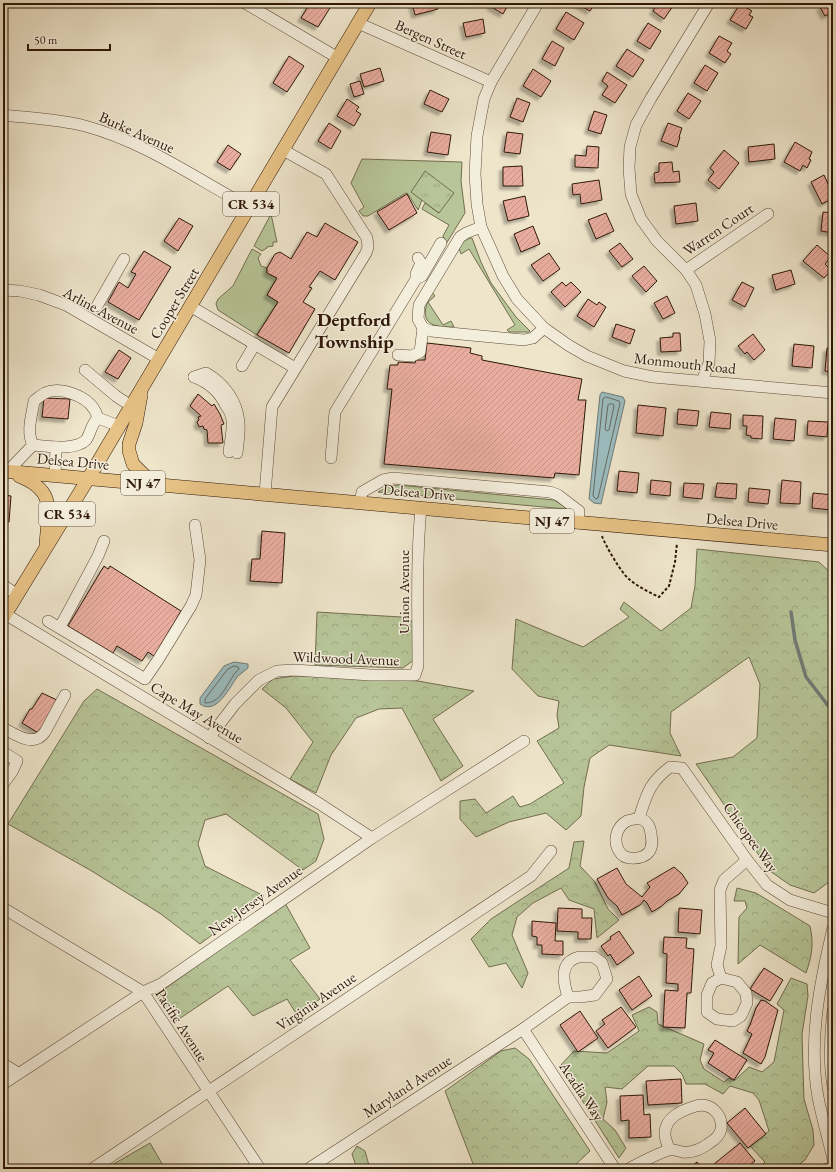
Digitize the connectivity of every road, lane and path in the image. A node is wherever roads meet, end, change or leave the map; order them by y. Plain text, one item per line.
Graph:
1 (245, 3) edge
2 (370, 3) edge
3 (538, 3) edge
4 (709, 3) edge
5 (358, 23) junction
6 (338, 58) junction
7 (491, 82) junction
8 (3, 115) edge
9 (283, 150) junction
10 (249, 207) junction
11 (768, 214) dead end
12 (481, 227) junction
13 (441, 243) dead end
14 (418, 258) dead end
15 (124, 259) dead end
16 (686, 270) junction
17 (416, 279) junction
18 (3, 290) edge
19 (97, 306) dead end
20 (190, 306) junction
21 (423, 328) junction
22 (544, 328) junction
23 (255, 344) junction
24 (398, 355) dead end
25 (159, 359) junction
26 (242, 366) dead end
27 (295, 368) junction
28 (85, 370) dead end
29 (192, 381) dead end
30 (702, 381) junction
31 (143, 386) junction
32 (833, 393) edge
33 (131, 406) junction
34 (98, 418) junction
35 (119, 426) junction
36 (231, 434) junction
37 (33, 445) junction
38 (56, 447) junction
39 (331, 458) dead end
40 (5, 471) edge
41 (55, 476) junction
42 (88, 478) junction
43 (154, 484) junction
44 (264, 494) junction
45 (360, 503) junction
46 (421, 508) junction
47 (578, 523) junction
48 (195, 525) dead end
49 (603, 525) junction
50 (678, 532) junction
51 (104, 541) dead end
52 (833, 546) edge
53 (45, 549) junction
54 (3, 585) edge
55 (17, 595) junction
56 (4, 616) edge
57 (48, 621) dead end
58 (60, 627) junction
59 (415, 675) joint
60 (65, 695) dead end
61 (3, 728) edge
62 (210, 738) junction
63 (524, 741) dead end
64 (3, 752) edge
65 (4, 782) edge
66 (639, 818) dead end
67 (372, 838) junction
68 (551, 851) dead end
69 (747, 860) junction
70 (3, 908) edge
71 (833, 913) edge
72 (833, 928) edge
73 (721, 978) dead end
74 (143, 992) junction
75 (568, 997) junction
76 (833, 1018) edge
77 (523, 1029) junction
78 (832, 1058) edge
79 (3, 1064) edge
80 (18, 1073) junction
81 (3, 1084) edge
82 (833, 1087) edge
83 (207, 1091) junction
84 (669, 1149) junction
85 (833, 1159) edge
86 (833, 1167) edge
87 (92, 1169) edge
88 (260, 1169) edge
89 (308, 1169) edge
90 (616, 1169) edge
91 (628, 1169) edge
92 (827, 1169) edge

1 - 6 street
2 - 5 main road, Cooper Street / CR 534
3 - 7 street, Monmouth Road
4 - 16 street
5 - 6 main road, Cooper Street / CR 534
5 - 7 street, Bergen Street
6 - 9 main road, Cooper Street / CR 534
7 - 12 street, Monmouth Road
8 - 10 street, Burke Avenue
9 - 10 main road, Cooper Street / CR 534
9 - 27 street
10 - 20 main road, Cooper Street / CR 534
11 - 16 street, Warren Court
12 - 21 street
12 - 22 street, Monmouth Road
13 - 17 street
14 - 17 street
15 - 19 street
16 - 30 street
17 - 39 street
18 - 25 street, Arline Avenue
20 - 23 street
20 - 25 main road, Cooper Street / CR 534
21 - 22 street
21 - 24 street
22 - 30 street, Monmouth Road
23 - 26 street
23 - 27 street
25 - 31 main road, Cooper Street / CR 534
27 - 44 street
28 - 33 street
29 - 36 street
30 - 32 street, Monmouth Road
31 - 33 main road, Cooper Street / CR 534
31 - 43 main road
33 - 35 main road, Cooper Street / CR 534
34 - 35 street
34 - 37 street
34 - 38 street
35 - 42 main road, Cooper Street / CR 534
36 - 36 street
37 - 38 street
37 - 40 street
38 - 41 street
40 - 41 main road, Delsea Drive / NJ 47
40 - 53 main road
41 - 42 main road, Delsea Drive / NJ 47
42 - 43 main road, Delsea Drive / NJ 47
42 - 53 main road, Cooper Street / CR 534
43 - 44 main road, Delsea Drive / NJ 47
44 - 45 main road, Delsea Drive / NJ 47
45 - 46 main road, Delsea Drive / NJ 47
45 - 47 street
46 - 47 main road, Delsea Drive / NJ 47
46 - 59 street, Union Avenue
47 - 49 main road, Delsea Drive / NJ 47
48 - 58 street
49 - 50 main road, Delsea Drive / NJ 47
49 - 50 path
50 - 52 main road, Delsea Drive / NJ 47
51 - 58 street
53 - 55 main road, Cooper Street / CR 534
54 - 55 street
55 - 56 main road, Cooper Street / CR 534
56 - 62 street, Cape May Avenue
57 - 58 street
59 - 62 street, Wildwood Avenue
60 - 61 street
62 - 67 street, Cape May Avenue
63 - 67 street, New Jersey Avenue
64 - 65 street
66 - 69 street, Chicopee Way
67 - 74 street, New Jersey Avenue
68 - 83 street, Virginia Avenue
69 - 71 street, Chicopee Way
69 - 73 street
70 - 74 street, Pacific Avenue
72 - 85 street
74 - 80 street, New Jersey Avenue
74 - 83 street, Pacific Avenue
75 - 75 street
75 - 77 street, Maryland Avenue
76 - 78 street
77 - 89 street, Maryland Avenue
77 - 90 street, Acadia Way
78 - 82 street
79 - 80 street
80 - 81 street, New Jersey Avenue
83 - 87 street, Virginia Avenue
83 - 88 street, Pacific Avenue
84 - 84 street
84 - 91 street
86 - 92 street

